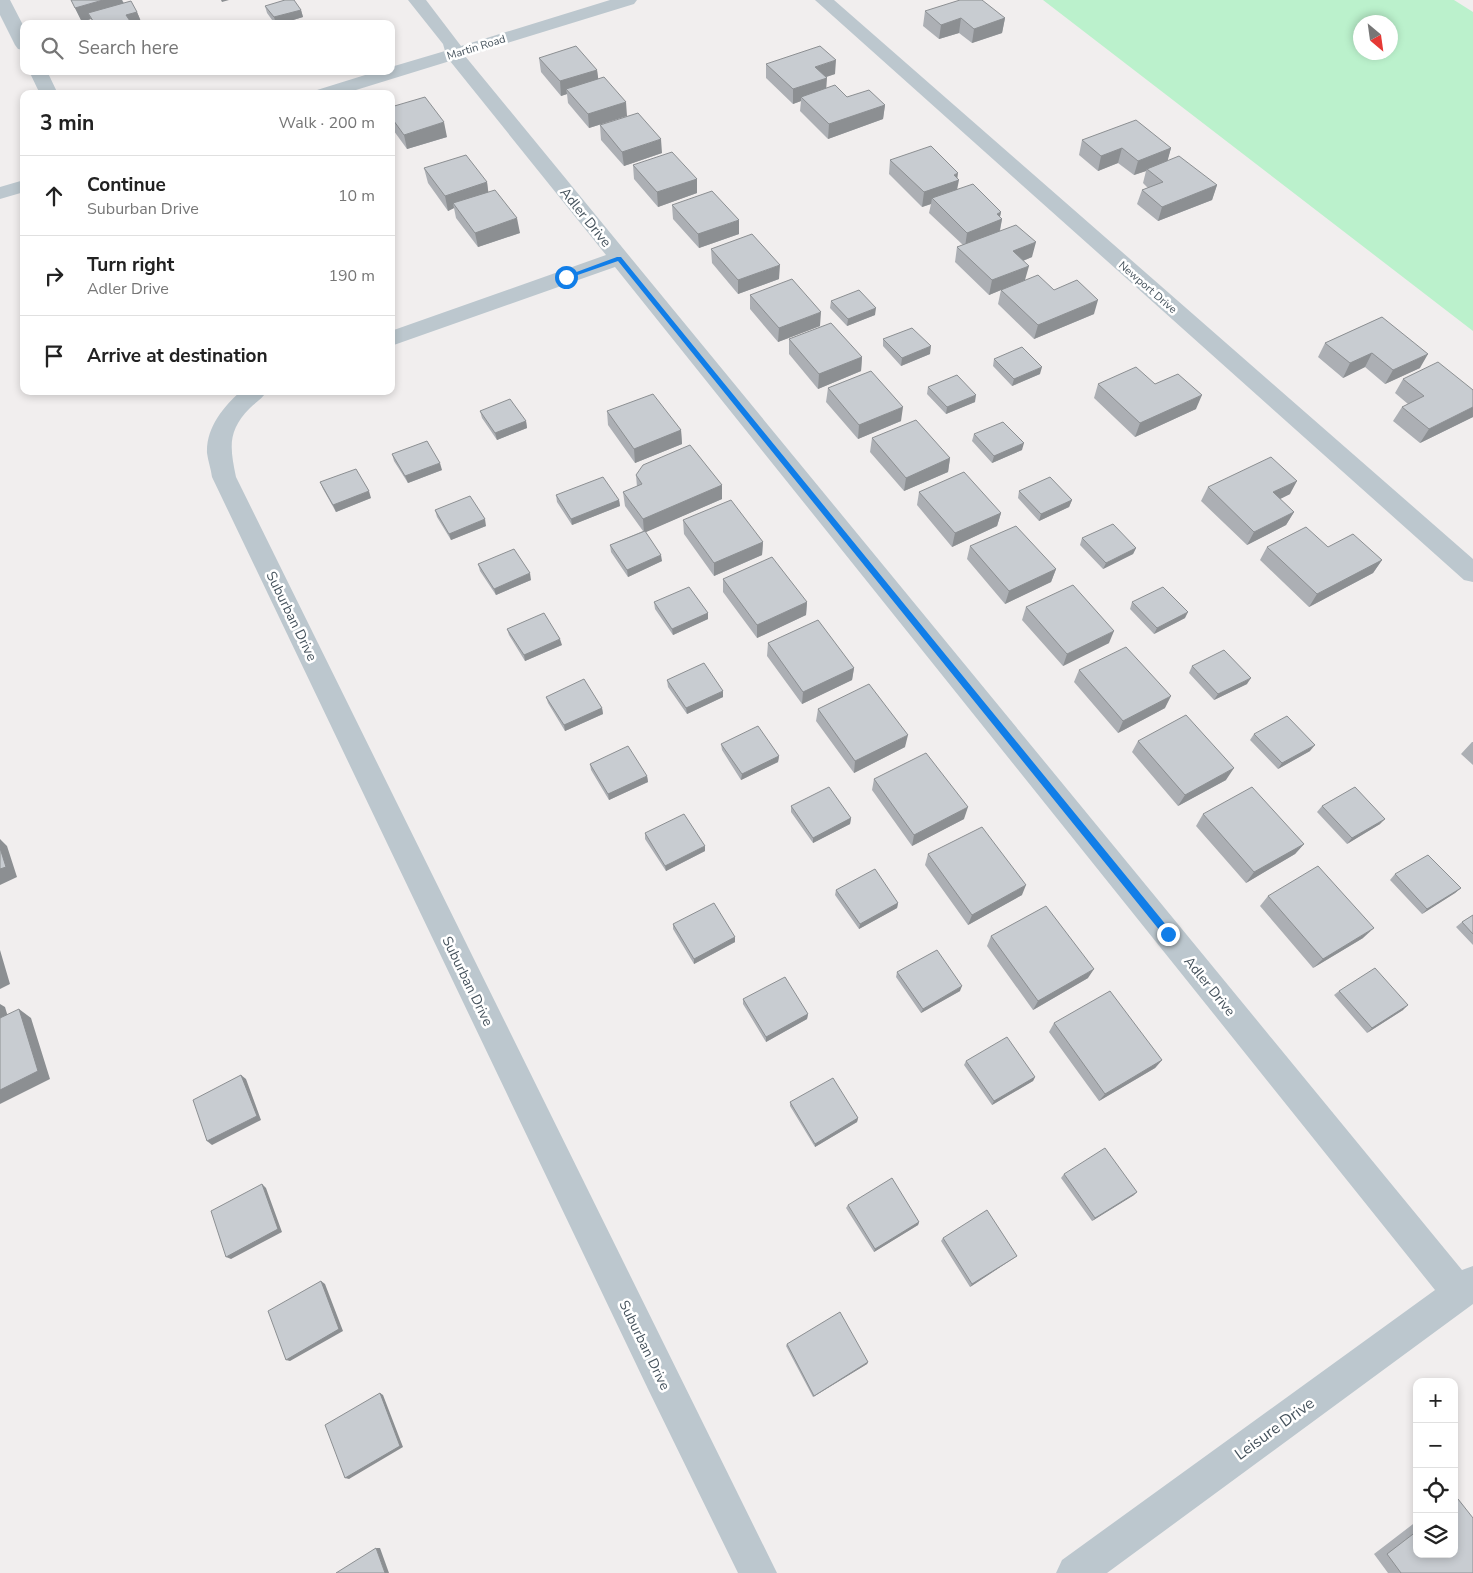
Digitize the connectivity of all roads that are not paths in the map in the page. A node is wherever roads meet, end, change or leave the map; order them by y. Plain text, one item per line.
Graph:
1 (1, 0) edge
2 (417, 0) edge
3 (628, 0) edge
4 (824, 0) edge
5 (20, 36) edge
6 (454, 54) junction
7 (395, 72) edge
8 (40, 75) edge
9 (385, 75) edge
10 (47, 90) edge
11 (336, 90) edge
12 (20, 187) edge
13 (0, 193) edge
14 (619, 258) junction
15 (395, 337) edge
16 (250, 395) edge
17 (1473, 573) edge
18 (1466, 1288) edge
19 (758, 1573) edge
20 (1075, 1573) edge

1 - 5 street
2 - 6 street, Adler Drive
3 - 6 street, Martin Road
4 - 17 street, Newport Drive
6 - 7 street, Martin Road
6 - 14 street, Adler Drive
8 - 10 street
9 - 11 street, Martin Road
12 - 13 street
14 - 15 street
14 - 18 street, Adler Drive
16 - 19 street, Suburban Drive
18 - 20 street, Leisure Drive

